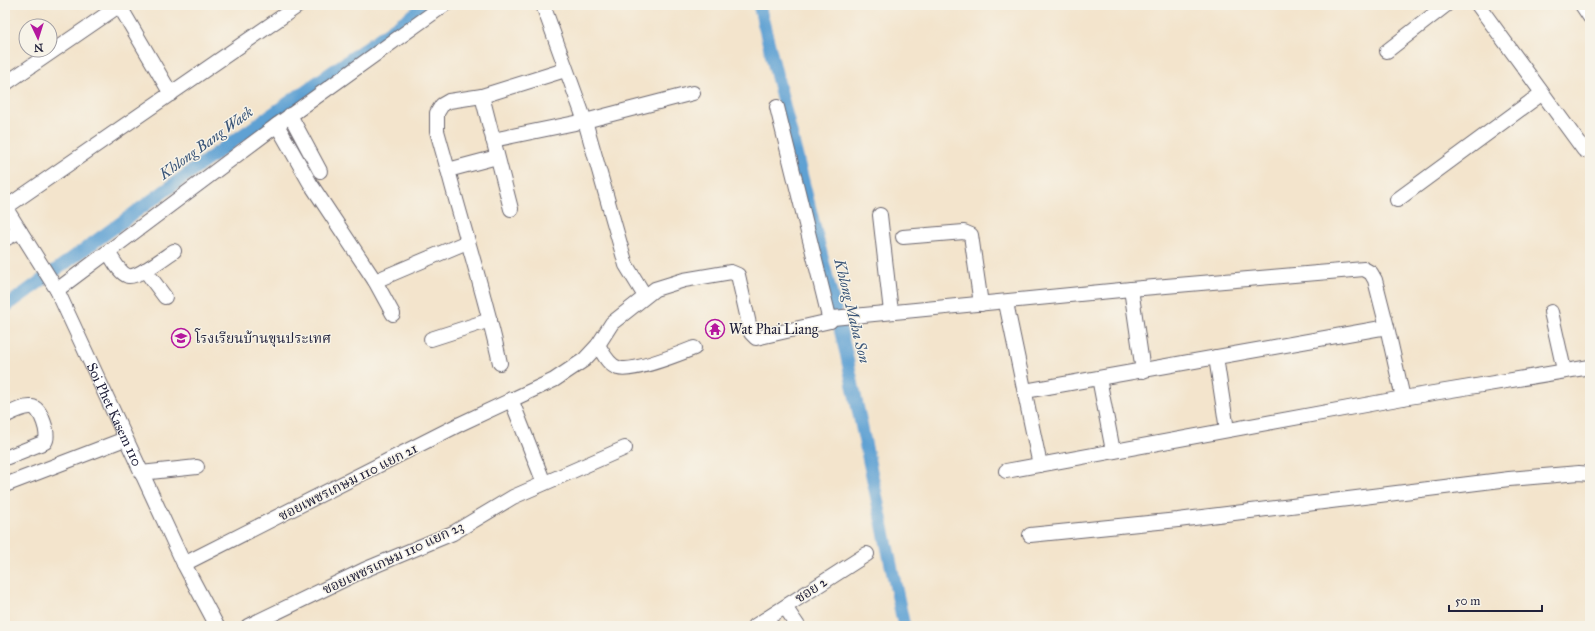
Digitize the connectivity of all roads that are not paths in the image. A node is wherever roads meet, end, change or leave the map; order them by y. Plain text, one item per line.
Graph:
1 (120, 5) edge
2 (299, 5) edge
3 (444, 5) edge
4 (542, 5) edge
5 (1446, 5) edge
6 (1478, 5) edge
7 (1582, 5) edge
8 (1590, 17) edge
9 (1387, 51) dead end
10 (565, 70) junction
11 (5, 84) edge
12 (693, 93) dead end
13 (171, 94) junction
14 (1541, 94) junction
15 (482, 96) junction
16 (777, 107) dead end
17 (290, 115) junction
18 (584, 121) junction
19 (277, 125) junction
20 (493, 140) junction
21 (1584, 150) dead end
22 (497, 157) junction
23 (448, 170) junction
24 (320, 171) dead end
25 (1397, 200) dead end
26 (5, 207) edge
27 (511, 209) dead end
28 (880, 215) dead end
29 (20, 231) junction
30 (903, 237) dead end
31 (5, 238) edge
32 (467, 242) junction
33 (174, 250) dead end
34 (108, 252) junction
35 (145, 270) junction
36 (375, 281) junction
37 (54, 287) junction
38 (1131, 289) junction
39 (645, 296) junction
40 (165, 297) dead end
41 (1006, 303) junction
42 (981, 304) junction
43 (891, 312) junction
44 (1551, 312) dead end
45 (393, 314) dead end
46 (490, 320) junction
47 (832, 320) junction
48 (1387, 327) junction
49 (431, 339) dead end
50 (598, 345) junction
51 (694, 348) dead end
52 (1216, 357) junction
53 (500, 364) dead end
54 (1590, 367) edge
55 (1564, 370) junction
56 (1144, 371) junction
57 (1099, 378) junction
58 (1025, 391) junction
59 (1403, 398) junction
60 (511, 399) junction
61 (5, 416) edge
62 (1227, 430) junction
63 (125, 439) junction
64 (625, 448) dead end
65 (1113, 451) junction
66 (5, 458) edge
67 (1040, 465) junction
68 (197, 467) dead end
69 (1006, 471) dead end
70 (141, 473) junction
71 (1590, 474) edge
72 (544, 483) junction
73 (5, 485) edge
74 (1030, 535) dead end
75 (867, 554) dead end
76 (184, 564) junction
77 (785, 607) junction
78 (217, 626) edge
79 (248, 626) edge
80 (755, 626) edge
81 (798, 626) edge

1 - 11 street
1 - 13 street
2 - 13 street
3 - 17 street
4 - 10 street
5 - 9 street
6 - 14 street
7 - 8 street
10 - 15 street
10 - 18 street
12 - 18 street
13 - 26 street
14 - 21 street
14 - 25 street
15 - 20 street
15 - 23 street
16 - 47 street
17 - 19 street
17 - 24 street
18 - 20 street
18 - 39 street
19 - 34 street
19 - 36 street
20 - 22 street
22 - 23 street
22 - 27 street
23 - 32 street
26 - 29 street, Soi Phet Kasem 110
28 - 43 street
29 - 31 street
29 - 37 street, Soi Phet Kasem 110
30 - 42 street
32 - 36 street
32 - 46 street
33 - 35 street
34 - 35 street
34 - 37 street
35 - 40 street
36 - 45 street
37 - 63 street, Soi Phet Kasem 110
38 - 41 street
38 - 48 street
38 - 56 street
39 - 47 street, ซอยเพชรเกษม 110 แยก 21
39 - 50 street, ซอยเพชรเกษม 110 แยก 21
41 - 42 street
41 - 58 street
42 - 43 street
43 - 47 street
44 - 55 street
46 - 49 street
46 - 53 street
48 - 52 street
48 - 59 street
50 - 51 street
50 - 60 street, ซอยเพชรเกษม 110 แยก 21
52 - 56 street
52 - 62 street
54 - 55 street
55 - 59 street
56 - 57 street
57 - 58 street
57 - 65 street
58 - 67 street
59 - 62 street
60 - 72 street
60 - 76 street, ซอยเพชรเกษม 110 แยก 21
61 - 66 street
62 - 65 street
63 - 70 street, Soi Phet Kasem 110
63 - 73 street
64 - 72 street, ซอยเพชรเกษม 110 แยก 23
65 - 67 street
67 - 69 street
68 - 70 street
70 - 76 street, Soi Phet Kasem 110
71 - 74 street
72 - 79 street, ซอยเพชรเกษม 110 แยก 23
75 - 77 street, ซอย 2
76 - 78 street, Soi Phet Kasem 110
77 - 80 street, ซอย 2
77 - 81 street

